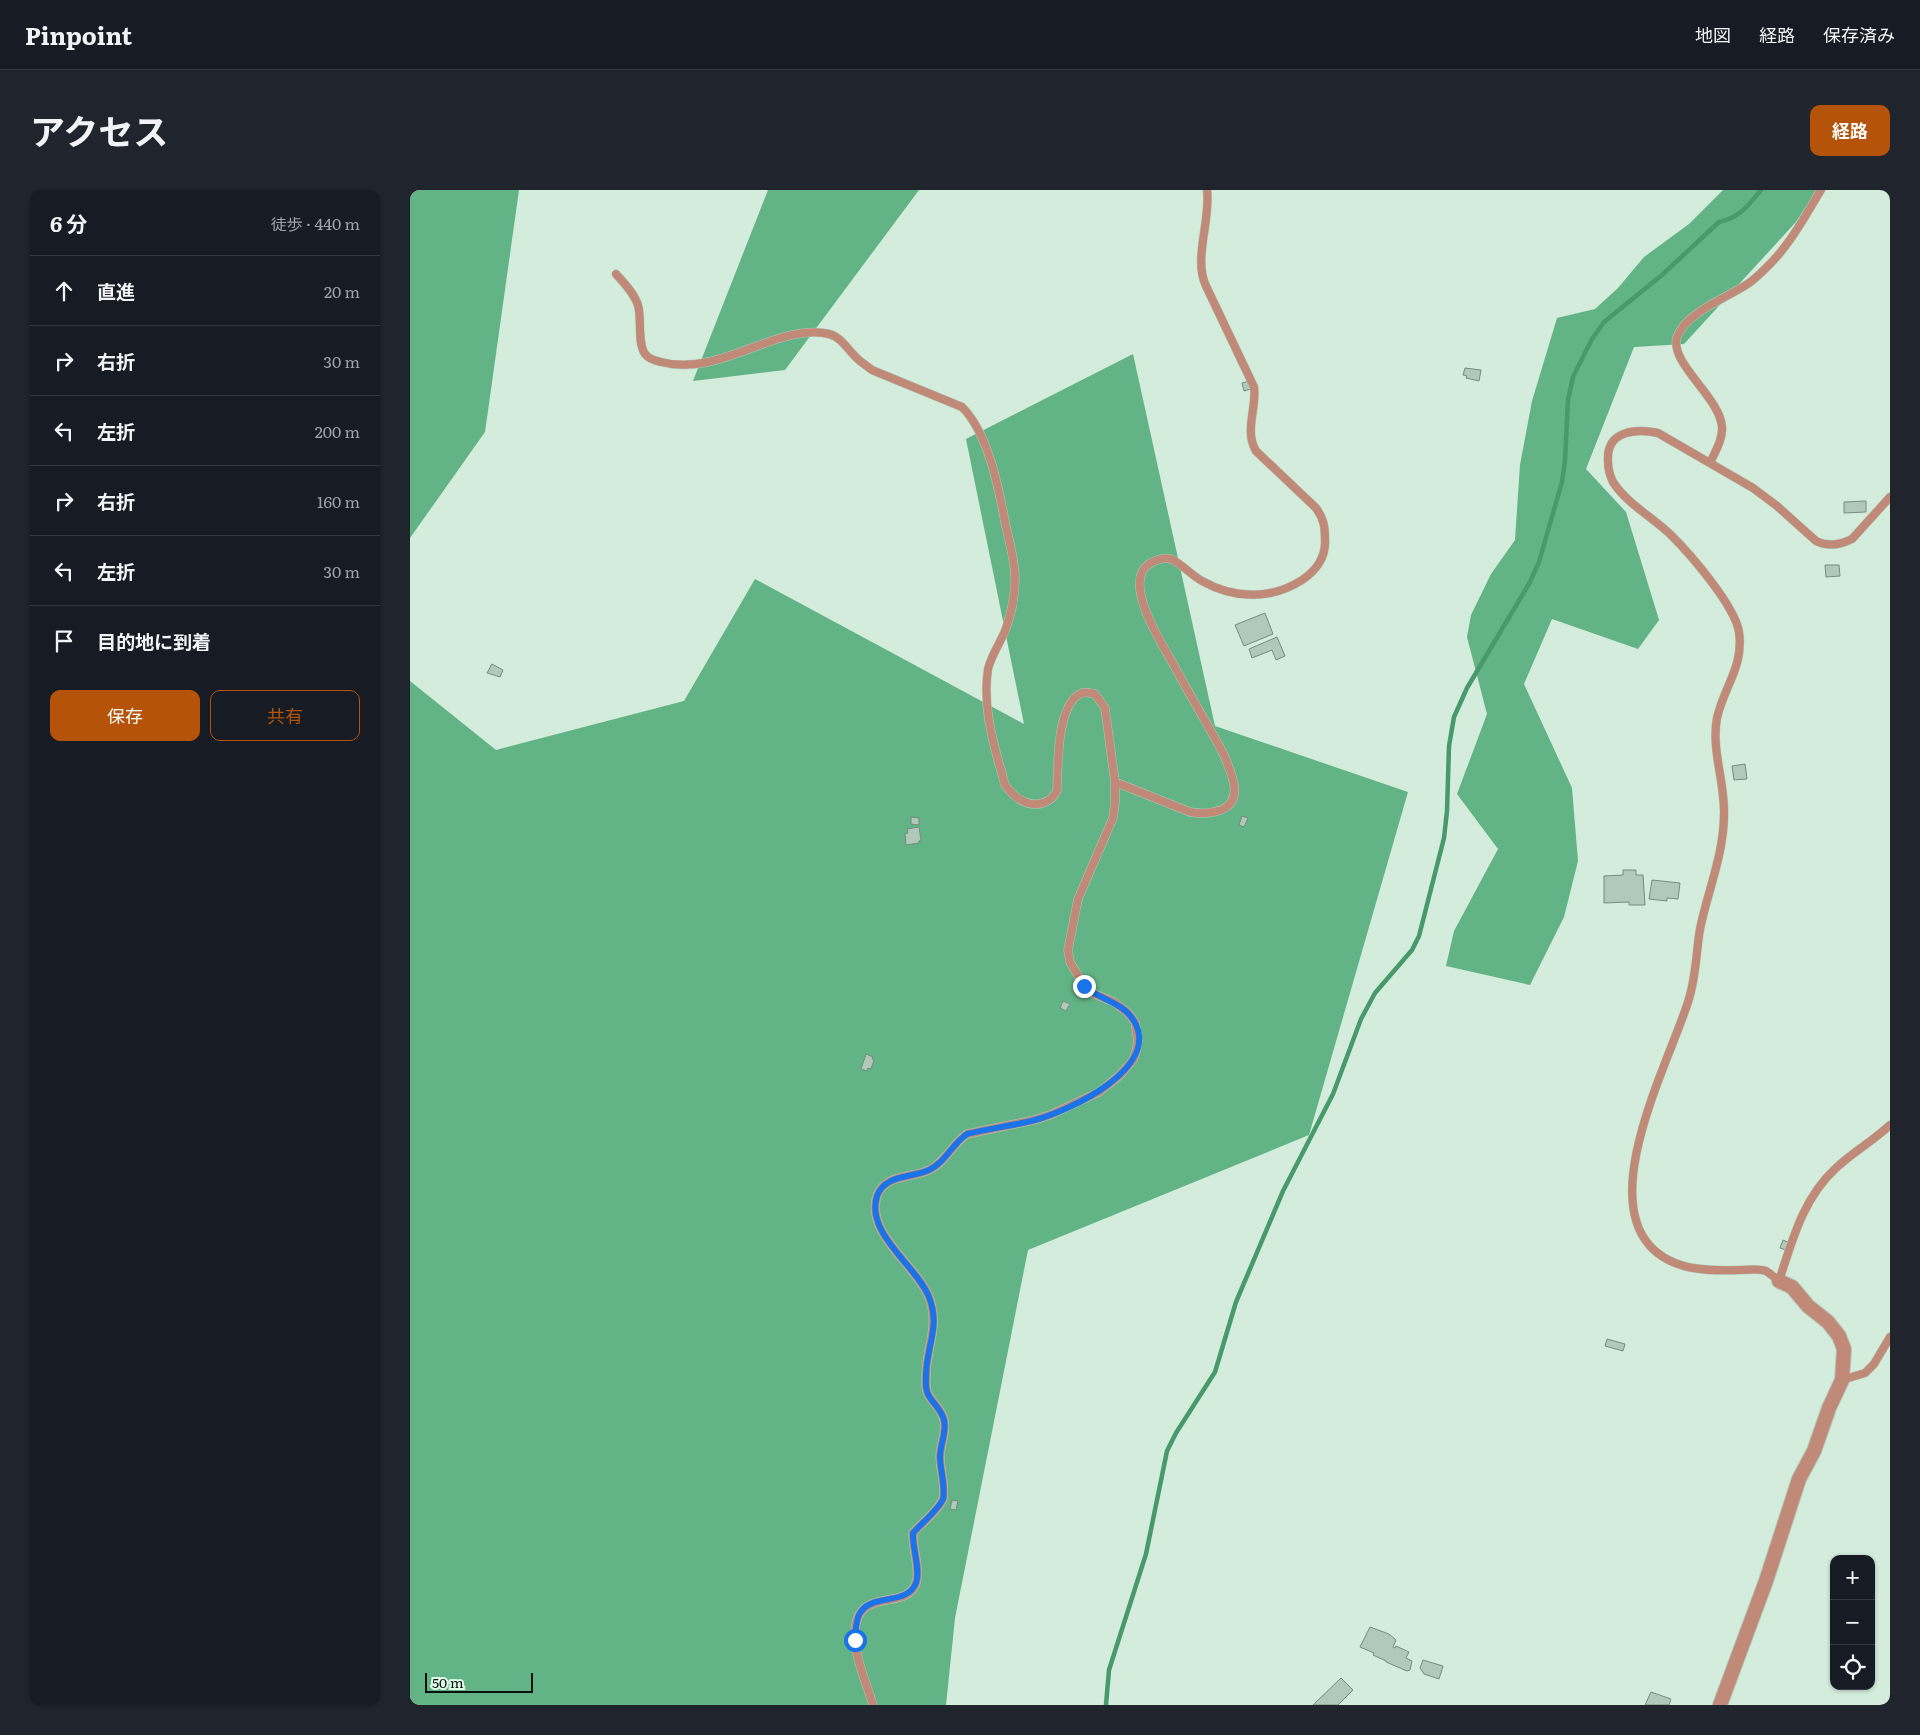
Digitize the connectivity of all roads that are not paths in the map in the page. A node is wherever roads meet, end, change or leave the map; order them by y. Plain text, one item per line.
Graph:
1 (1207, 190) edge
2 (1820, 190) edge
3 (616, 274) dead end
4 (1710, 463) junction
5 (1890, 496) edge
6 (1115, 782) junction
7 (1890, 1125) edge
8 (1779, 1281) junction
9 (1890, 1337) edge
10 (1842, 1380) junction
11 (873, 1705) edge
12 (1720, 1705) edge

1 - 6 lane
2 - 4 lane
3 - 6 lane
4 - 5 lane
4 - 8 lane
6 - 11 lane
7 - 8 lane
8 - 10 street
9 - 10 lane
10 - 12 street

